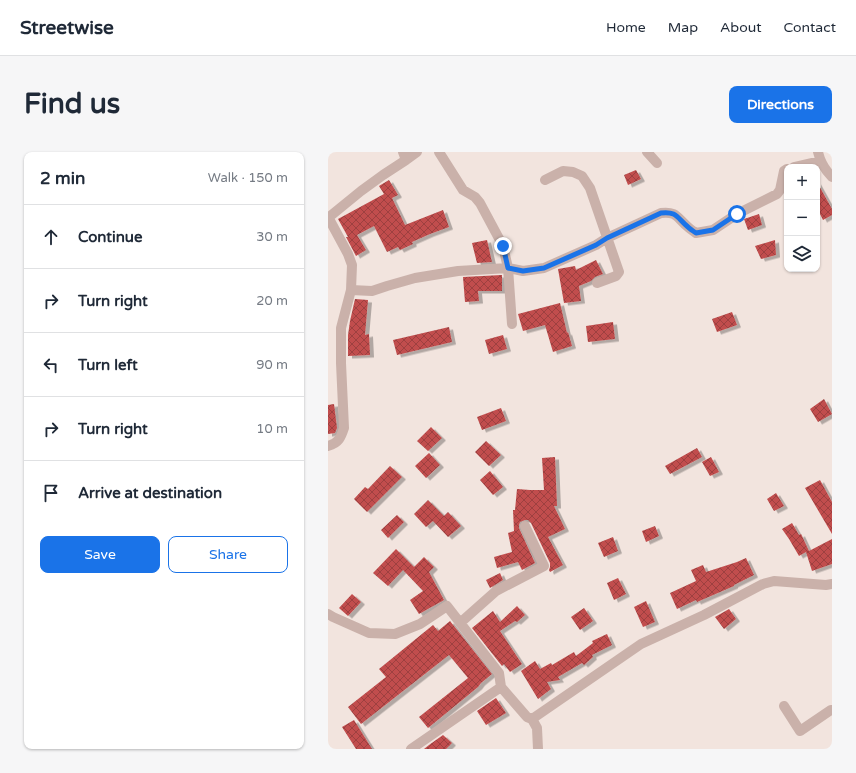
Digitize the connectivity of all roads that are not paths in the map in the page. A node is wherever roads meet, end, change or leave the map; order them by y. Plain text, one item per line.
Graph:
1 (417, 152) edge
2 (439, 152) edge
3 (646, 152) edge
4 (404, 156) edge
5 (819, 156) edge
6 (657, 163) dead end
7 (801, 164) edge
8 (784, 171) edge
9 (832, 177) edge
10 (545, 180) dead end
11 (328, 218) edge
12 (607, 238) junction
13 (508, 268) junction
14 (597, 283) dead end
15 (351, 290) junction
16 (512, 324) dead end
17 (328, 446) edge
18 (524, 526) dead end
19 (832, 584) edge
20 (328, 614) edge
21 (460, 623) junction
22 (500, 687) junction
23 (784, 706) dead end
24 (832, 711) edge
25 (532, 719) junction
26 (412, 749) edge
27 (538, 749) edge

1 - 4 street
2 - 13 street
3 - 6 street
4 - 11 street
5 - 7 street
5 - 9 street
8 - 12 street
10 - 12 street
11 - 15 street
12 - 13 street
12 - 14 street
13 - 15 street
13 - 16 street
15 - 17 street
18 - 21 street
19 - 25 street
20 - 21 street
21 - 22 street
22 - 25 street
22 - 26 street
23 - 24 street
25 - 27 street

